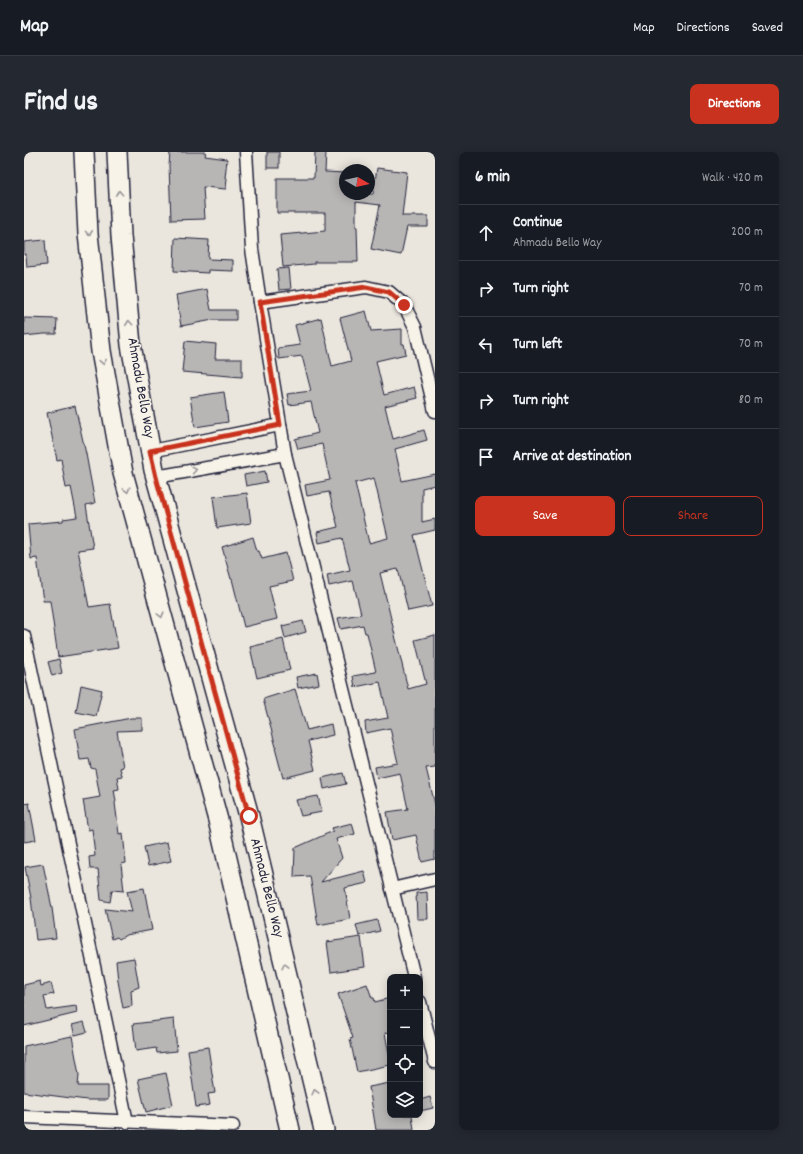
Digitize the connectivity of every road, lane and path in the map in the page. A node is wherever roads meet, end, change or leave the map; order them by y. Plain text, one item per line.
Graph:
1 (84, 152) edge
2 (117, 152) edge
3 (246, 152) edge
4 (260, 302) junction
5 (435, 411) edge
6 (280, 425) junction
7 (150, 451) junction
8 (285, 454) junction
9 (156, 477) junction
10 (24, 636) edge
11 (28, 675) edge
12 (435, 879) edge
13 (392, 889) junction
14 (413, 974) edge
15 (422, 1010) edge
16 (435, 1062) edge
17 (24, 1117) edge
18 (127, 1122) junction
19 (233, 1126) dead end
20 (290, 1130) edge
21 (324, 1130) edge

1 -> 20 main road, Ahmadu Bello Way
7 -> 2 main road, Ahmadu Bello Way
3 - 4 street
4 - 5 street
4 - 6 street
6 - 7 street
6 - 8 street
7 - 9 main road, Ahmadu Bello Way
9 -> 8 street
8 - 13 street
21 -> 9 main road, Ahmadu Bello Way
10 - 11 street
11 - 18 street
12 - 13 street
13 - 14 street
15 - 16 street
17 - 18 street
18 - 19 street

